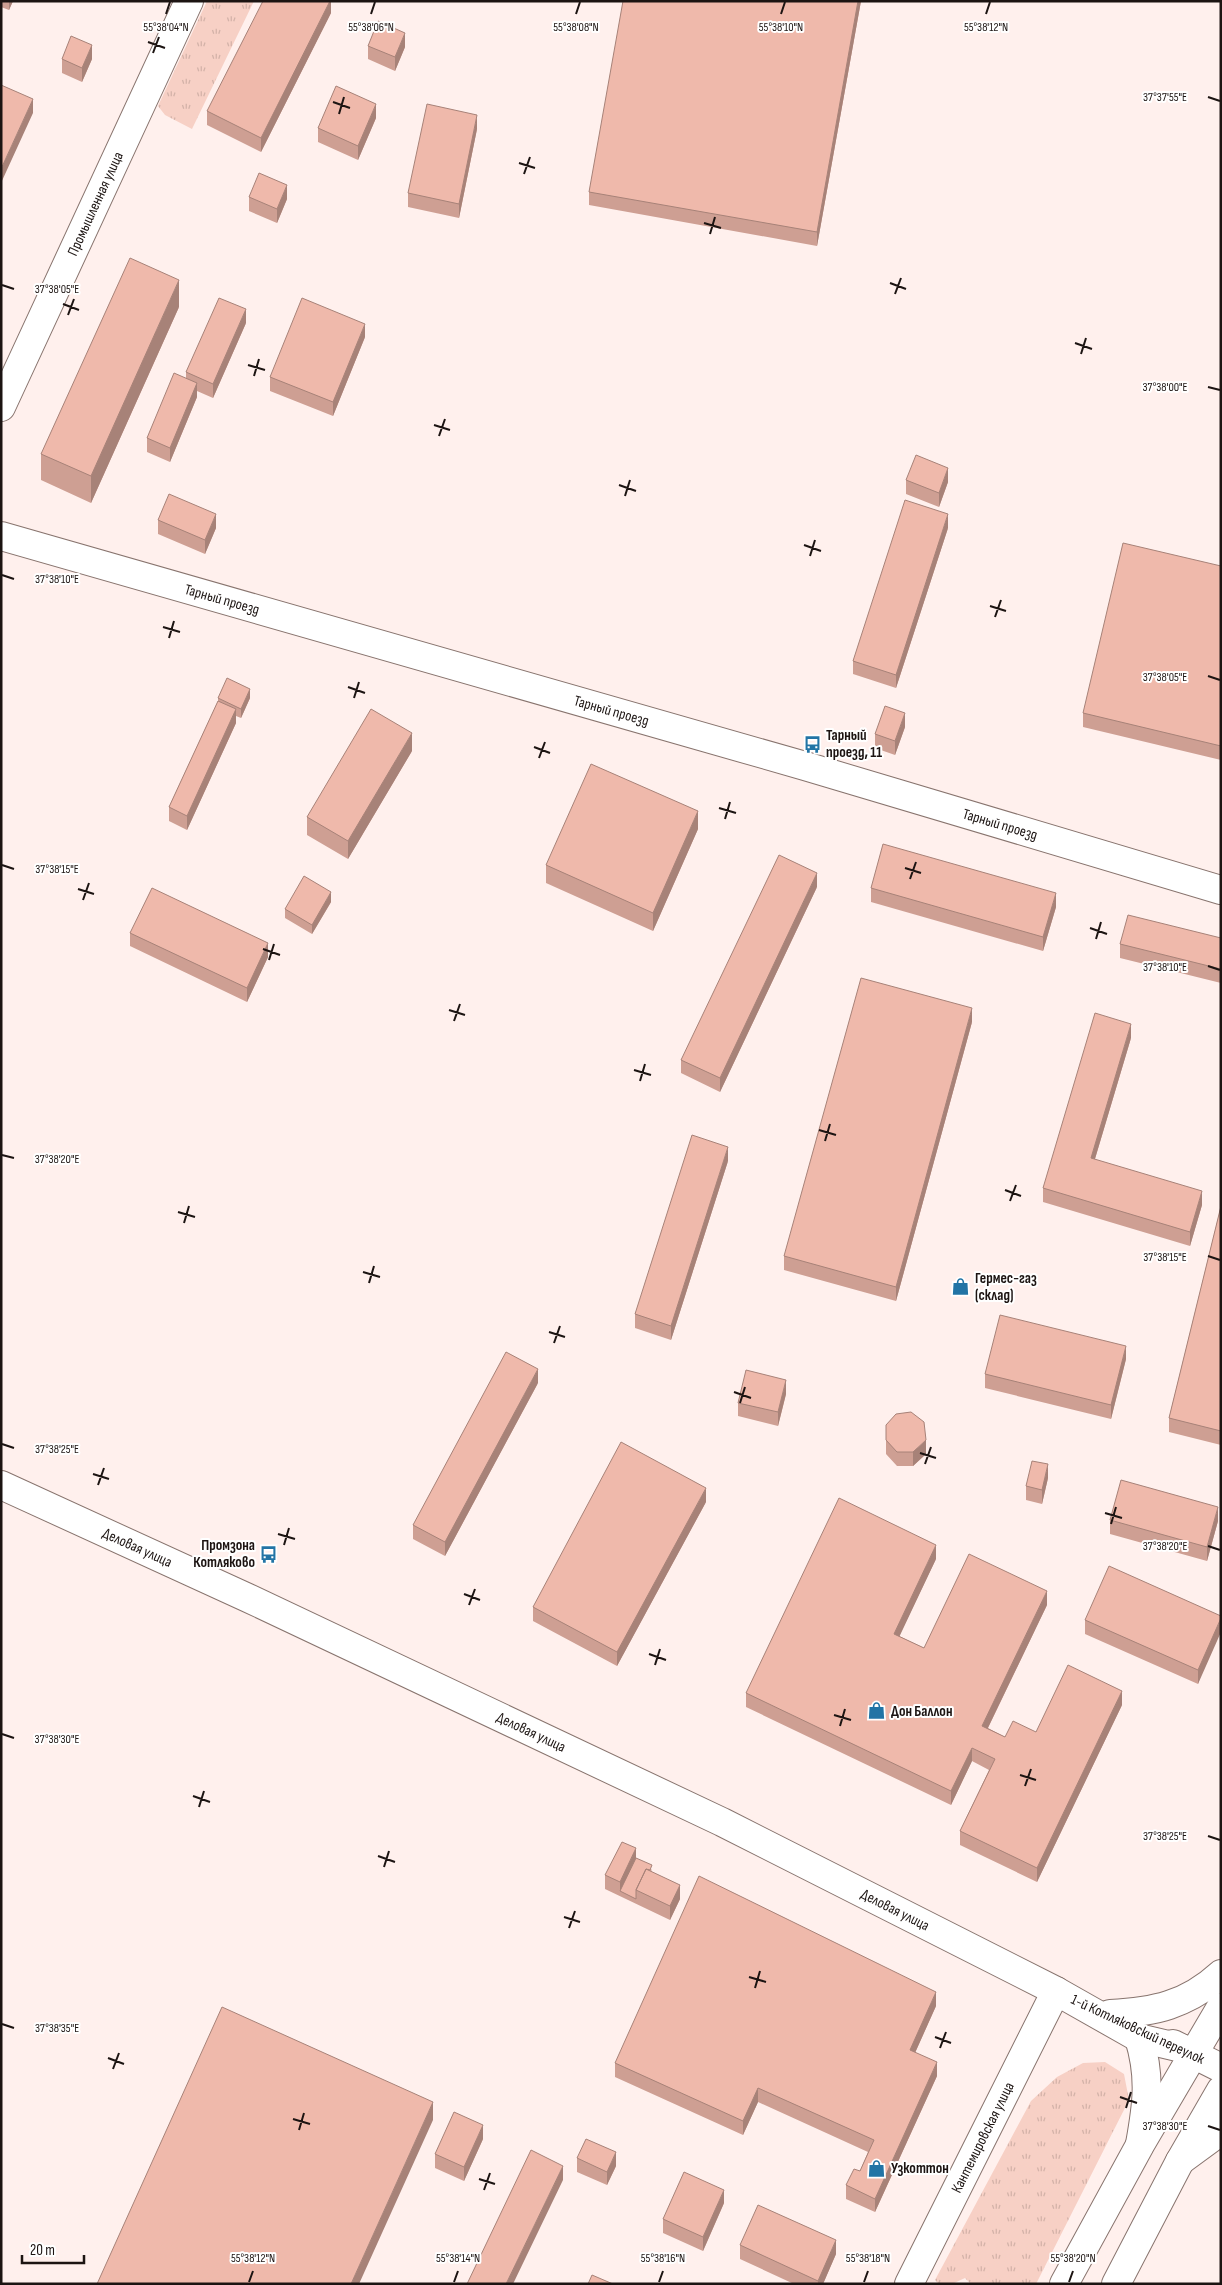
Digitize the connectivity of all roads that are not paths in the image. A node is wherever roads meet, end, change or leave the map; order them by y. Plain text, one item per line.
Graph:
1 (189, 1) edge
2 (1, 407) edge
3 (1, 536) edge
4 (1221, 890) edge
5 (1, 1485) edge
6 (1221, 1974) edge
7 (1056, 1991) junction
8 (1221, 2007) edge
9 (1110, 2014) junction
10 (1139, 2038) junction
11 (1187, 2051) junction
12 (1221, 2068) edge
13 (1221, 2090) edge
14 (1221, 2131) edge
15 (1140, 2145) junction
16 (1180, 2161) junction
17 (909, 2284) edge
18 (1064, 2284) edge
19 (1116, 2284) edge

1 - 2 street, Промышленная улица
3 - 4 street, Тарный проезд
5 - 7 street, Деловая улица
6 - 9 street
7 - 9 street, 1-й Котляковский переулок
7 - 10 street
7 - 17 street, Кантемировская улица
8 - 11 street
9 - 11 street, 1-й Котляковский переулок
10 - 11 street
10 - 15 street
11 - 12 street, 1-й Котляковский переулок
11 - 15 street
13 - 16 street
14 - 16 street
15 - 18 street
16 - 19 street

